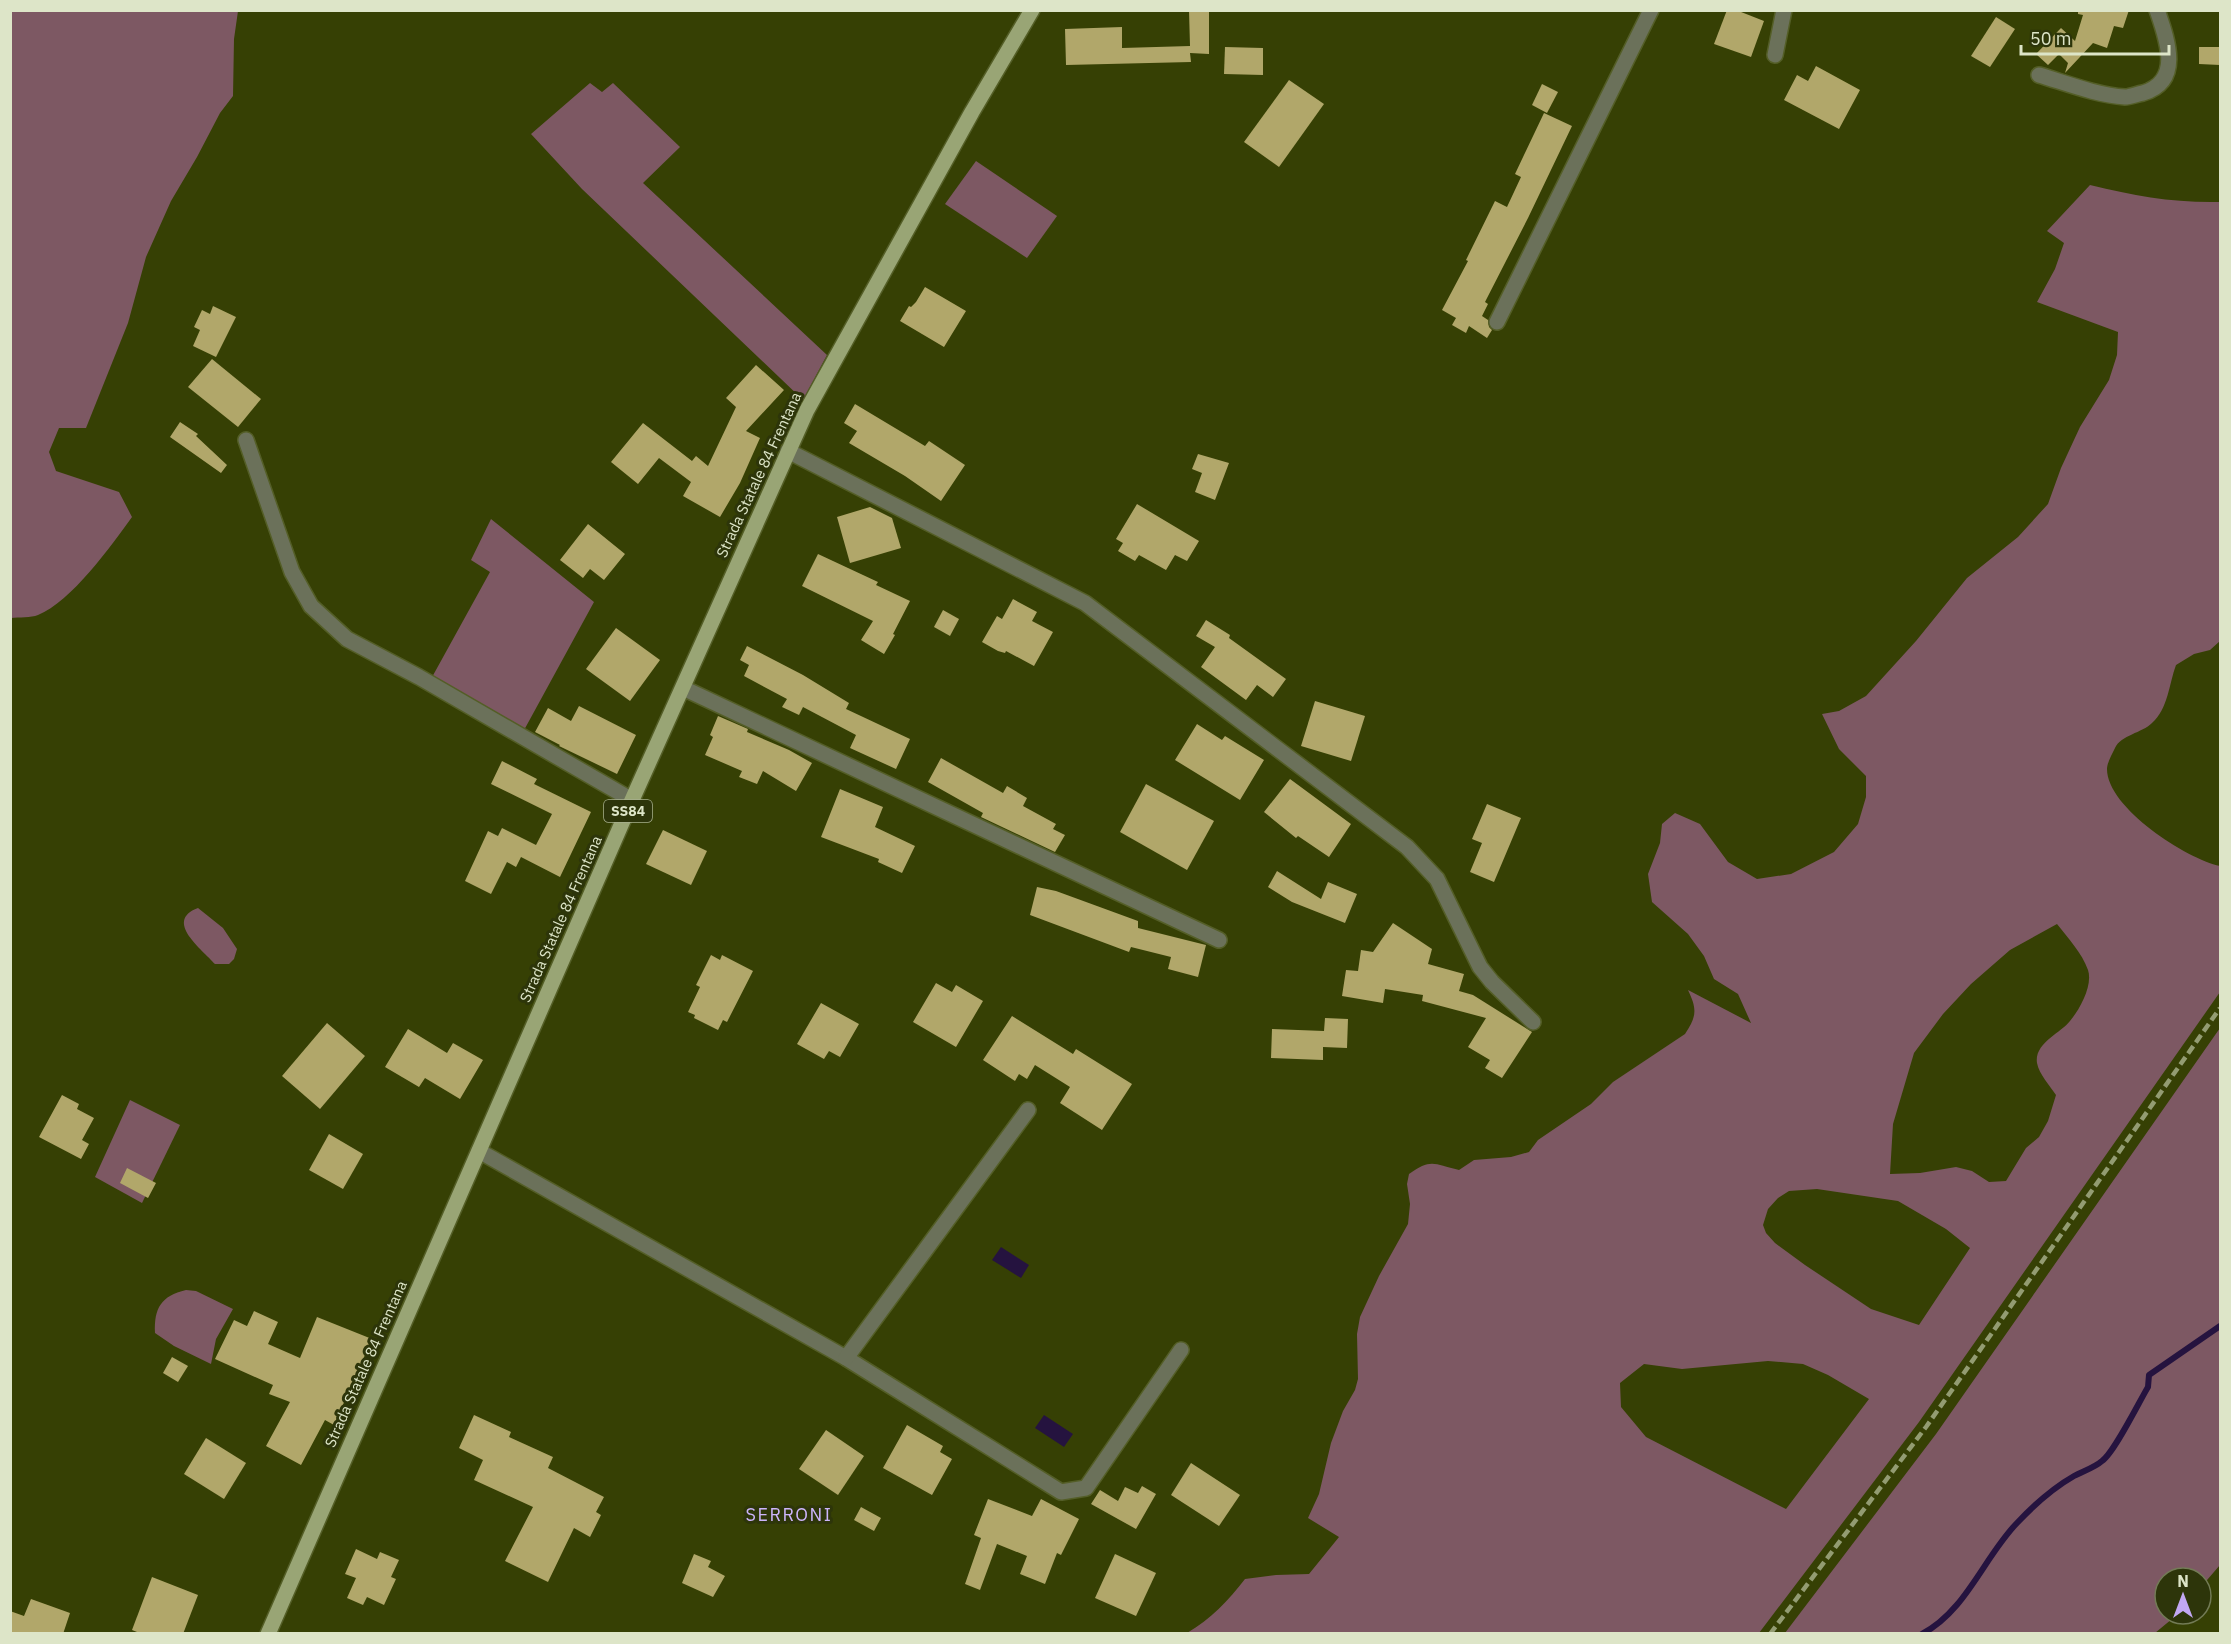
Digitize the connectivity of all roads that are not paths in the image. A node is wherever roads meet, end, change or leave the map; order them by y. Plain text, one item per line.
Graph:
1 (1032, 10) edge
2 (1652, 10) edge
3 (1784, 10) edge
4 (2157, 10) edge
5 (1776, 55) dead end
6 (2039, 75) dead end
7 (1497, 322) dead end
8 (246, 440) dead end
9 (788, 451) junction
10 (682, 688) junction
11 (632, 800) junction
12 (1219, 940) dead end
13 (1533, 1022) dead end
14 (1028, 1110) dead end
15 (479, 1151) junction
16 (1181, 1350) dead end
17 (846, 1358) junction
18 (268, 1634) edge

1 - 9 main road, Strada Statale 84 Frentana / SS84
2 - 7 street
3 - 5 street
4 - 6 street
8 - 11 street
9 - 10 main road, Strada Statale 84 Frentana / SS84
9 - 13 street
10 - 11 main road, Strada Statale 84 Frentana / SS84
10 - 12 street
11 - 15 main road, Strada Statale 84 Frentana / SS84
14 - 17 street
15 - 17 street
15 - 18 main road, Strada Statale 84 Frentana / SS84
16 - 17 street

